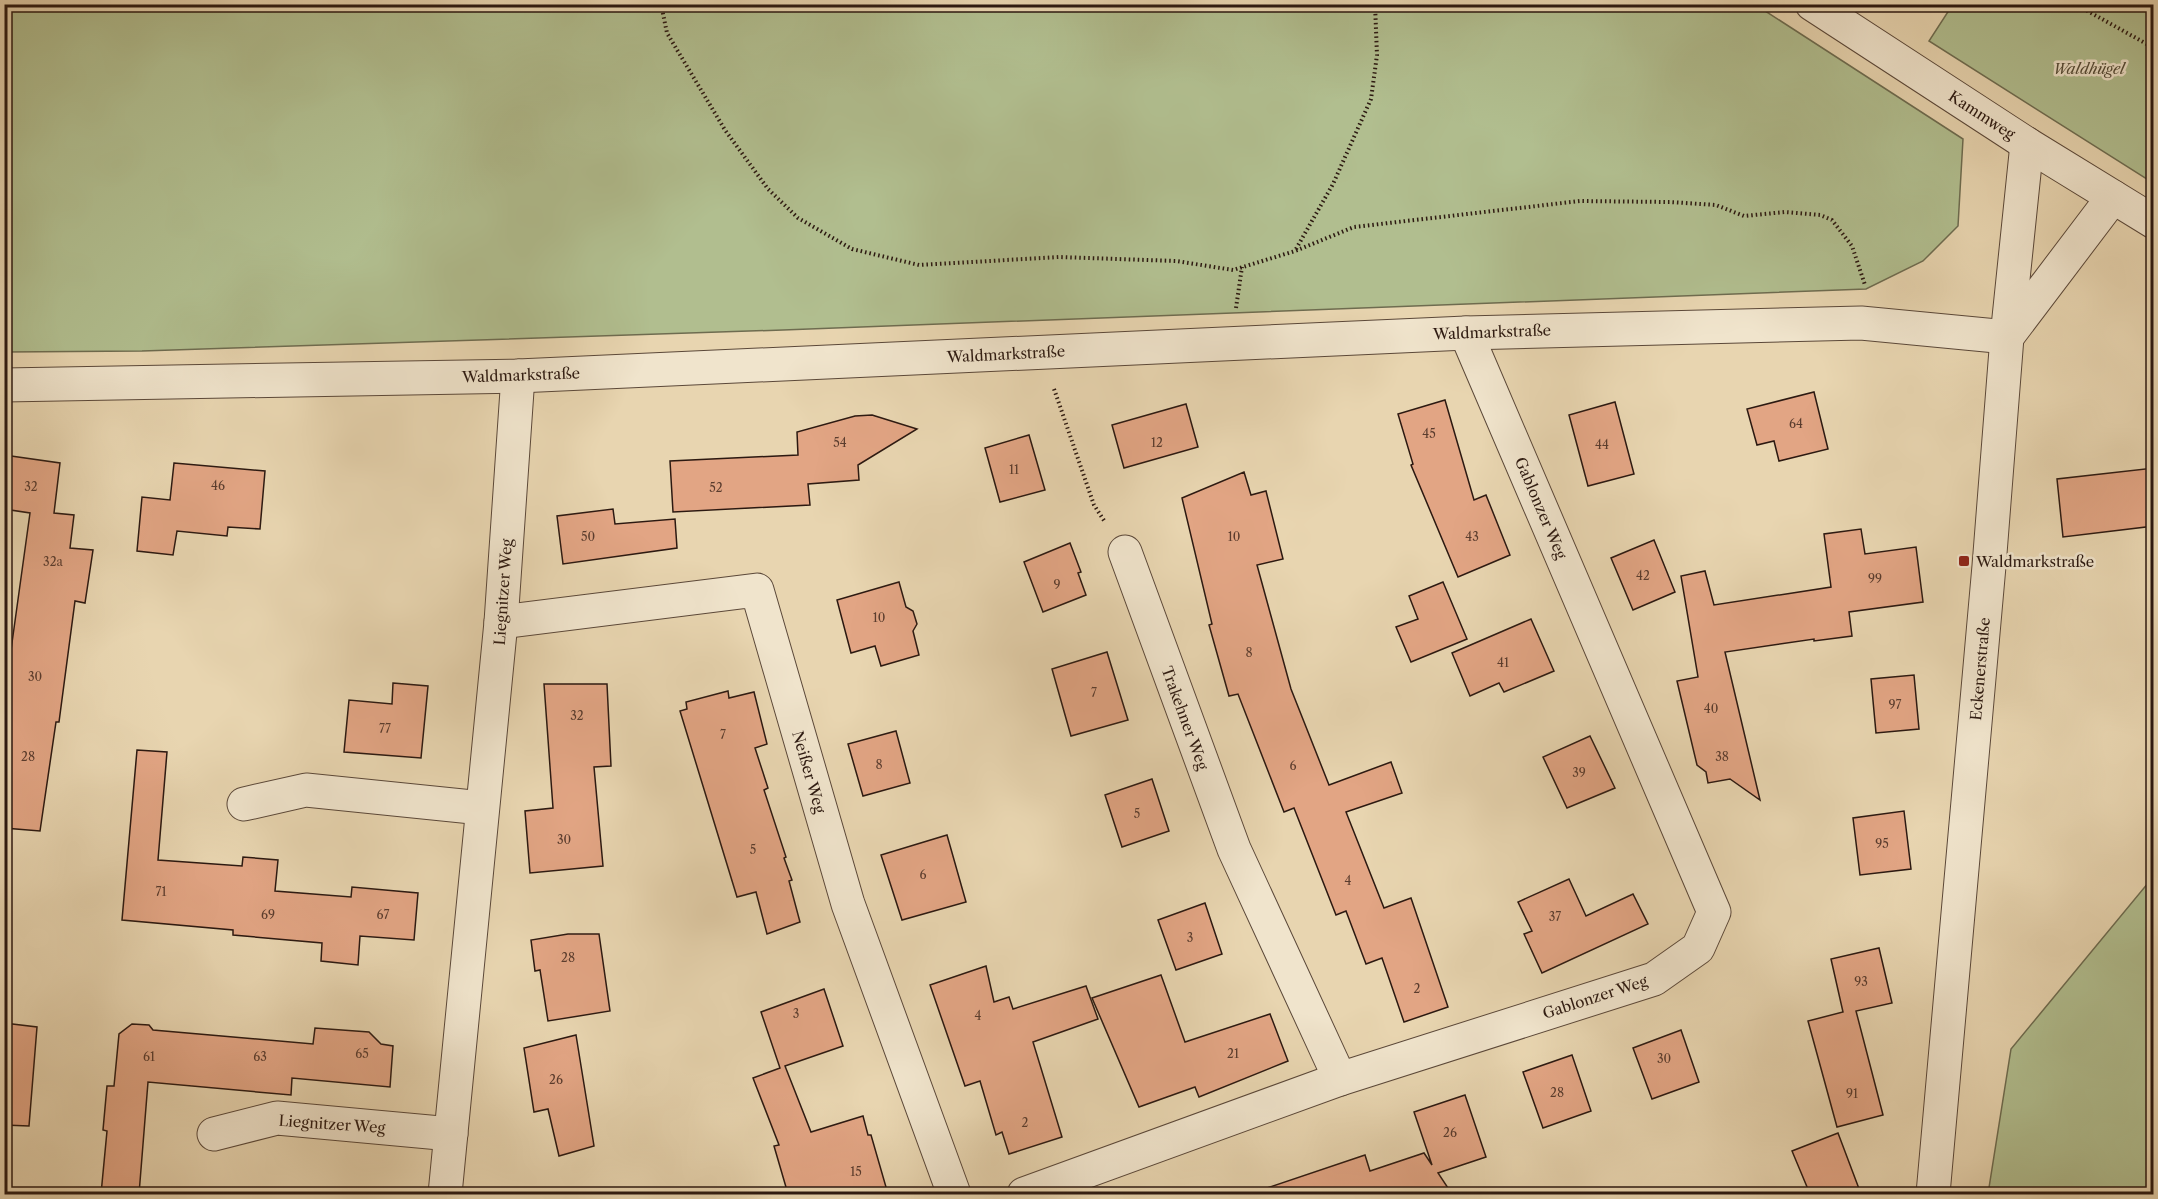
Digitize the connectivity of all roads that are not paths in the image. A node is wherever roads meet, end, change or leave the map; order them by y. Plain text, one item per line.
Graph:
1 (1812, 4) edge
2 (2027, 144) junction
3 (2113, 197) junction
4 (2154, 222) edge
5 (1466, 333) junction
6 (2007, 337) junction
7 (518, 376) junction
8 (4, 385) edge
9 (1125, 552) road end
10 (501, 622) junction
11 (244, 804) dead end
12 (482, 807) junction
13 (1340, 1079) junction
14 (214, 1134) dead end
15 (451, 1134) junction
16 (445, 1194) edge
17 (954, 1194) edge
18 (1024, 1194) edge
19 (1933, 1194) edge

1 - 2 street, Kammweg
2 - 3 street, Kammweg
2 - 6 street, Eckenerstraße
3 - 4 street, Kammweg
3 - 6 street
5 - 6 street, Waldmarkstraße
5 - 7 street, Waldmarkstraße
5 - 13 street, Gablonzer Weg
6 - 19 street, Eckenerstraße
7 - 8 street, Waldmarkstraße
7 - 10 street, Liegnitzer Weg
9 - 13 street, Trakehner Weg
10 - 12 street, Liegnitzer Weg
10 - 17 street, Neißer Weg
11 - 12 street
12 - 15 street, Liegnitzer Weg
13 - 18 street, Gablonzer Weg
14 - 15 street, Liegnitzer Weg
15 - 16 street, Liegnitzer Weg

